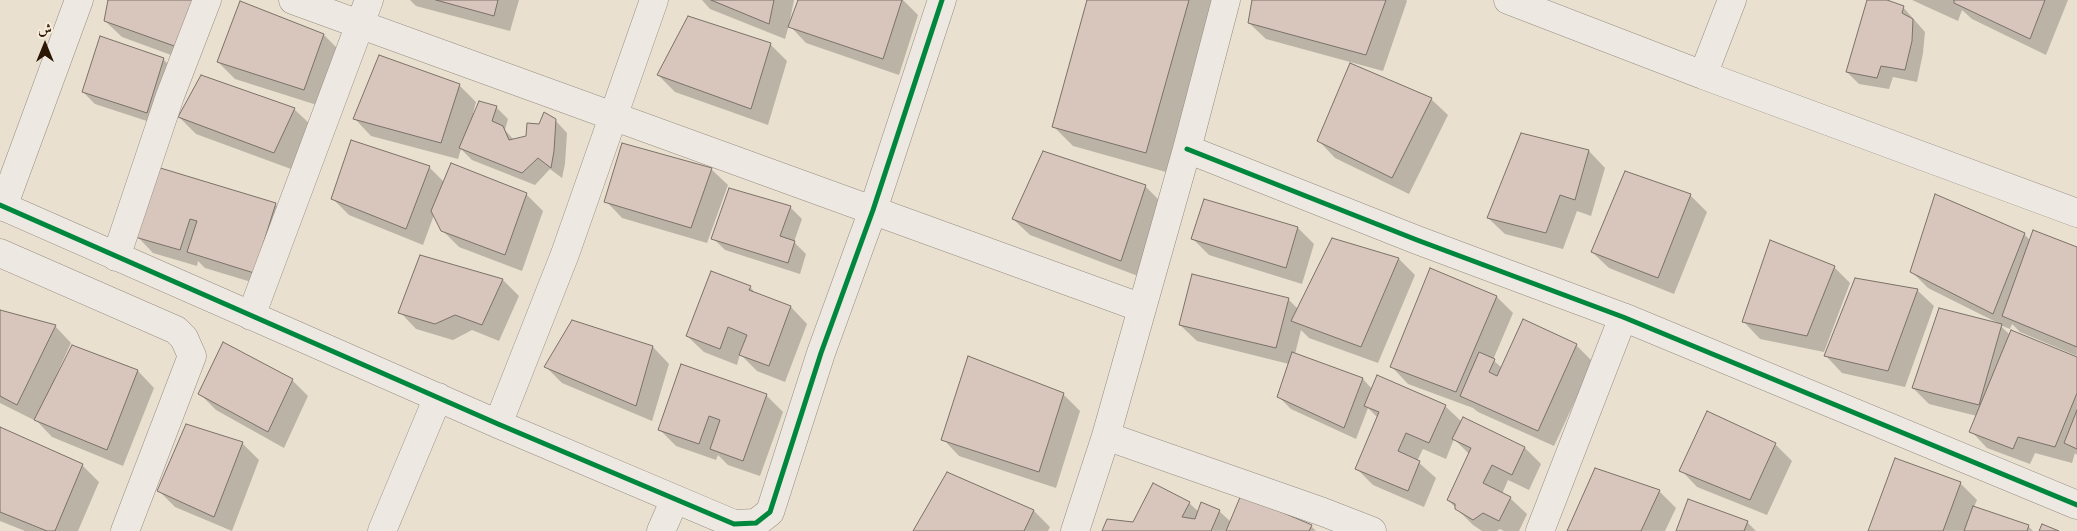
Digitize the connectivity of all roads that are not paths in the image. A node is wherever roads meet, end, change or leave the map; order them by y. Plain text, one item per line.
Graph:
1 (79, 0) edge
2 (207, 0) edge
3 (293, 0) edge
4 (654, 0) edge
5 (942, 0) edge
6 (1226, 0) edge
7 (1508, 0) edge
8 (1732, 0) edge
9 (365, 12) edge
10 (1703, 76) junction
11 (615, 116) junction
12 (1187, 149) junction
13 (1, 206) edge
14 (873, 210) junction
15 (2077, 213) edge
16 (0, 253) edge
17 (116, 257) junction
18 (1142, 308) junction
19 (251, 316) junction
20 (1623, 317) junction
21 (438, 397) junction
22 (498, 424) junction
23 (1106, 436) junction
24 (675, 499) junction
25 (2077, 505) edge
26 (125, 531) edge
27 (382, 531) edge
28 (661, 531) edge
29 (1075, 531) edge
30 (1372, 531) edge
31 (1540, 531) edge

1 - 13 street
2 - 17 street
3 - 9 street
4 - 11 street
5 - 14 street
6 - 12 street
7 - 10 street
8 - 10 street
9 - 11 street
9 - 19 street
10 - 15 street
11 - 14 street
11 - 22 street
12 - 18 street
12 - 20 street
13 - 17 street
14 - 18 street
14 - 24 street
16 - 26 street
17 - 19 street
18 - 23 street
19 - 21 street
20 - 25 street
20 - 31 street
21 - 22 street
21 - 27 street
22 - 24 street
23 - 29 street
23 - 30 street
24 - 28 street

